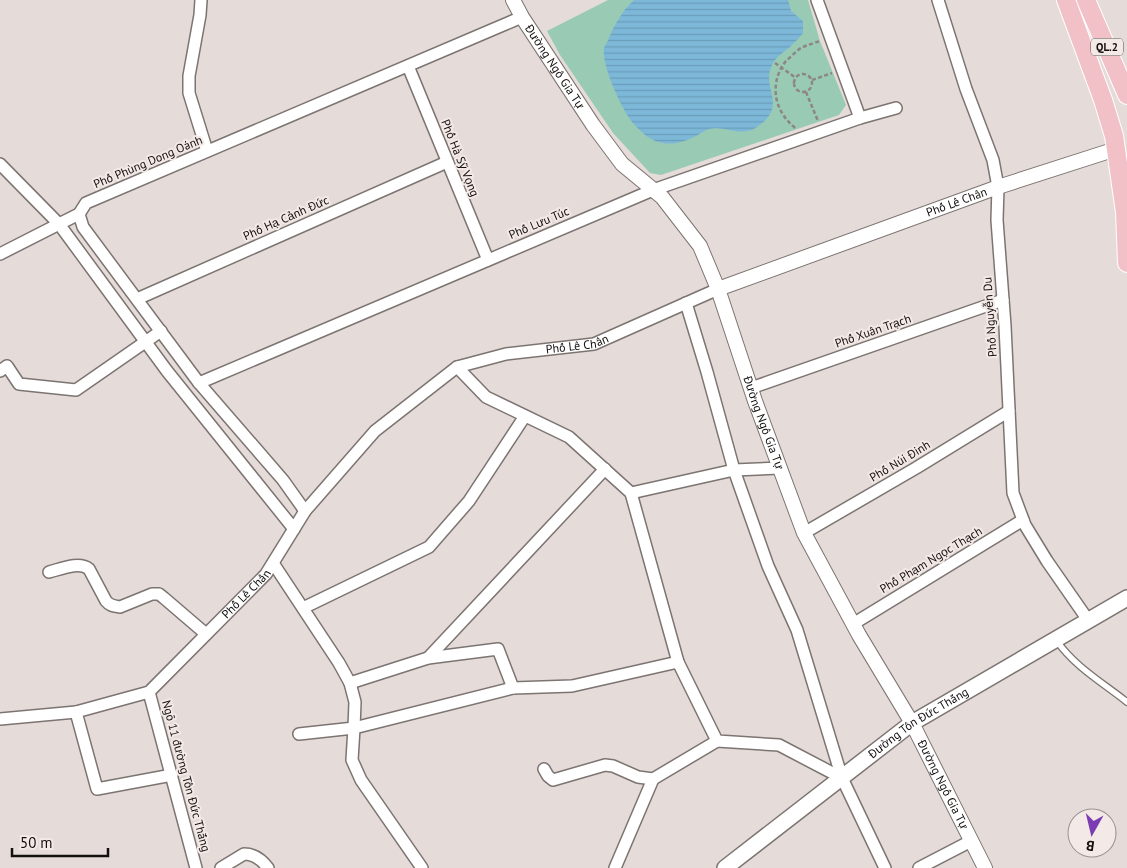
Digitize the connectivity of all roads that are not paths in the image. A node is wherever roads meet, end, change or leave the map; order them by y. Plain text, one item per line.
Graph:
1 (201, 0) edge
2 (513, 0) edge
3 (817, 0) edge
4 (938, 0) edge
5 (1066, 0) edge
6 (1086, 0) edge
7 (522, 17) junction
8 (408, 66) junction
9 (1127, 95) edge
10 (896, 108) dead end
11 (860, 118) junction
12 (1116, 149) junction
13 (207, 152) junction
14 (447, 162) junction
15 (0, 164) edge
16 (998, 187) junction
17 (653, 190) junction
18 (79, 214) junction
19 (59, 224) junction
20 (0, 254) edge
21 (488, 260) junction
22 (1127, 263) edge
23 (718, 289) junction
24 (137, 299) junction
25 (1003, 300) junction
26 (686, 303) junction
27 (161, 332) junction
28 (146, 342) junction
29 (456, 367) junction
30 (0, 371) edge
31 (199, 383) junction
32 (751, 388) junction
33 (1009, 410) junction
34 (525, 416) junction
35 (780, 468) junction
36 (605, 469) junction
37 (734, 470) junction
38 (631, 493) junction
39 (305, 511) junction
40 (1023, 520) junction
41 (294, 529) junction
42 (804, 533) junction
43 (273, 563) junction
44 (49, 572) dead end
45 (1127, 598) edge
46 (303, 608) junction
47 (1088, 620) junction
48 (853, 624) junction
49 (206, 634) junction
50 (1056, 639) junction
51 (428, 658) junction
52 (678, 662) junction
53 (350, 683) junction
54 (513, 688) junction
55 (149, 692) junction
56 (1127, 702) edge
57 (76, 712) junction
58 (0, 719) edge
59 (912, 723) junction
60 (354, 728) junction
61 (299, 734) dead end
62 (717, 741) junction
63 (544, 769) dead end
64 (172, 775) junction
65 (842, 778) junction
66 (653, 779) junction
67 (971, 841) junction
68 (196, 868) edge
69 (221, 868) edge
70 (268, 868) edge
71 (422, 868) edge
72 (615, 868) edge
73 (725, 868) edge
74 (884, 868) edge
75 (918, 868) edge
76 (985, 868) edge

1 - 13 street
2 - 7 street, Đường Ngô Gia Tự
3 - 11 street
4 - 16 street, Phố Nguyễn Du
5 - 12 main road, QL.2
6 - 9 main road, QL.2
7 - 8 street, Phố Phùng Dong Oánh
7 - 17 street, Đường Ngô Gia Tự
8 - 13 street, Phố Phùng Dong Oánh
8 - 14 street, Phố Hà Sỹ Vọng
10 - 11 street, Phố Lưu Túc
11 - 17 street, Phố Lưu Túc
12 - 16 street, Phố Lê Chân
12 - 22 main road, QL.2
13 - 18 street, Phố Phùng Dong Oánh
14 - 21 street, Phố Hà Sỹ Vọng
14 - 24 street, Phố Hạ Cảnh Đức
15 - 19 street
16 - 23 street, Phố Lê Chân
16 - 25 street, Phố Nguyễn Du
17 - 21 street, Phố Lưu Túc
17 - 23 street, Đường Ngô Gia Tự
18 - 19 street, Phố Phùng Dong Oánh
18 - 24 street
19 - 20 street, Phố Phùng Dong Oánh
19 - 28 street
21 - 31 street, Phố Lưu Túc
23 - 26 street, Phố Lê Chân
23 - 32 street, Đường Ngô Gia Tự
24 - 27 street
25 - 32 street, Phố Xuân Trạch
25 - 33 street, Phố Nguyễn Du
26 - 29 street, Phố Lê Chân
26 - 37 street
27 - 28 street
27 - 31 street
28 - 30 street
28 - 41 street
29 - 34 street
29 - 39 street, Phố Lê Chân
31 - 39 street
32 - 35 street, Đường Ngô Gia Tự
33 - 40 street, Phố Nguyễn Du
33 - 42 street, Phố Núi Đinh
34 - 36 street
34 - 46 street
35 - 37 street
35 - 42 street, Đường Ngô Gia Tự
36 - 38 street
36 - 51 street
37 - 38 street
37 - 65 street
38 - 52 street
39 - 41 street, Phố Lê Chân
40 - 47 street, Phố Nguyễn Du
40 - 48 street, Phố Phạm Ngọc Thạch
41 - 43 street, Phố Lê Chân
42 - 48 street, Đường Ngô Gia Tự
43 - 46 street
43 - 49 street, Phố Lê Chân
44 - 49 street
45 - 47 main road, Đường Tôn Đức Thắng
46 - 53 street
47 - 50 main road, Đường Tôn Đức Thắng
48 - 59 street, Đường Ngô Gia Tự
49 - 55 street, Phố Lê Chân
50 - 56 lane
50 - 59 main road, Đường Tôn Đức Thắng
51 - 53 street
51 - 54 street
52 - 54 street
52 - 62 street
53 - 60 street
54 - 60 street
55 - 57 street
55 - 64 street, Ngõ 11 đường Tôn Đức Thắng
57 - 58 street
57 - 64 street
59 - 65 main road, Đường Tôn Đức Thắng
59 - 67 street, Đường Ngô Gia Tự
60 - 61 street
60 - 71 street
62 - 65 street
62 - 66 street
63 - 66 street
64 - 68 street, Ngõ 11 đường Tôn Đức Thắng
65 - 73 main road, Đường Tôn Đức Thắng
65 - 74 street
66 - 72 street
67 - 75 street
67 - 76 street, Đường Ngô Gia Tự
69 - 70 street

